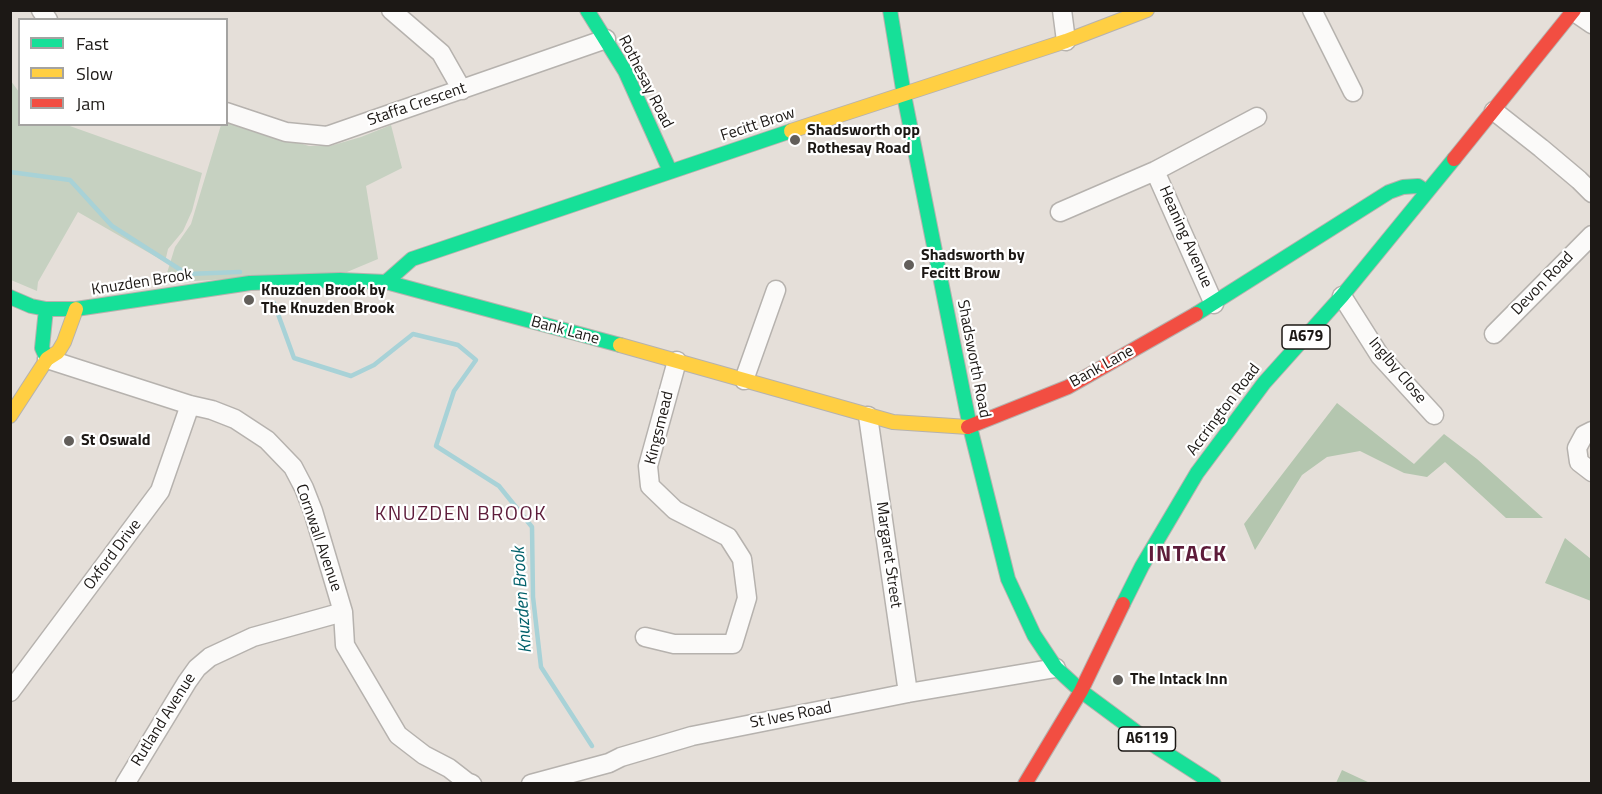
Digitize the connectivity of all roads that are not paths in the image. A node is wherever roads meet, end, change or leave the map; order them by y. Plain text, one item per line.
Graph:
1 (391, 10) edge
2 (587, 10) edge
3 (890, 10) edge
4 (1062, 10) edge
5 (1147, 10) edge
6 (1312, 10) edge
7 (1573, 11) edge
8 (1592, 24) edge
9 (606, 39) junction
10 (1066, 41) junction
11 (462, 90) junction
12 (1353, 92) dead end
13 (904, 95) junction
14 (1494, 111) junction
15 (228, 113) edge
16 (1257, 117) dead end
17 (670, 171) junction
18 (1155, 171) junction
19 (1427, 192) junction
20 (1592, 193) edge
21 (1060, 212) dead end
22 (1592, 235) edge
23 (386, 282) junction
24 (776, 290) dead end
25 (1342, 296) junction
26 (10, 297) edge
27 (1214, 304) junction
28 (46, 309) junction
29 (76, 309) junction
30 (1494, 334) dead end
31 (47, 359) junction
32 (677, 361) junction
33 (744, 381) junction
34 (189, 405) junction
35 (1434, 415) dead end
36 (10, 416) edge
37 (868, 416) junction
38 (970, 427) junction
39 (1592, 431) edge
40 (1592, 472) edge
41 (343, 612) junction
42 (645, 637) dead end
43 (1056, 668) junction
44 (10, 692) edge
45 (1081, 692) junction
46 (908, 693) junction
47 (124, 783) edge
48 (472, 783) edge
49 (531, 783) edge
50 (1025, 783) edge
51 (1214, 783) edge

1 - 11 street
2 - 9 main road, Rothesay Road
3 - 13 main road, Shadsworth Road
4 - 10 street
5 - 10 main road, Fecitt Brow
6 - 12 street
7 - 8 street
7 - 14 main road, Accrington Road / A679
9 - 11 street, Staffa Crescent
9 - 17 main road, Rothesay Road
10 - 13 main road, Fecitt Brow
11 - 15 street, Staffa Crescent
13 - 17 main road, Fecitt Brow
13 - 38 main road, Shadsworth Road
14 - 19 main road, Accrington Road / A679
14 - 20 street
16 - 18 street, Heaning Avenue
17 - 23 main road, Fecitt Brow
18 - 21 street, Heaning Avenue
18 - 27 street, Heaning Avenue
19 - 25 main road, Accrington Road / A679
19 - 27 main road, Bank Lane
22 - 30 street, Devon Road
23 - 29 main road, Knuzden Brook
23 - 32 main road, Bank Lane
24 - 33 street
25 - 35 street, Inglby Close
25 - 45 main road, Accrington Road / A679
26 - 28 main road, Knuzden Brook
27 - 38 main road, Bank Lane
28 - 29 main road, Knuzden Brook
28 - 31 main road
29 - 31 main road
31 - 34 street, Cornwall Avenue
31 - 36 main road
32 - 33 main road, Bank Lane
32 - 42 street, Kingsmead
33 - 37 main road, Bank Lane
34 - 41 street, Cornwall Avenue
34 - 44 street, Oxford Drive
37 - 38 main road, Bank Lane
37 - 46 street, Margaret Street
38 - 43 main road, Shadsworth Road
39 - 40 street
41 - 47 street, Rutland Avenue
41 - 48 street, Cornwall Avenue
43 - 45 main road, Shadsworth Road
43 - 46 street, St Ives Road
45 - 50 main road, Accrington Road / A679
45 - 51 main road, A6119
46 - 49 street, St Ives Road

